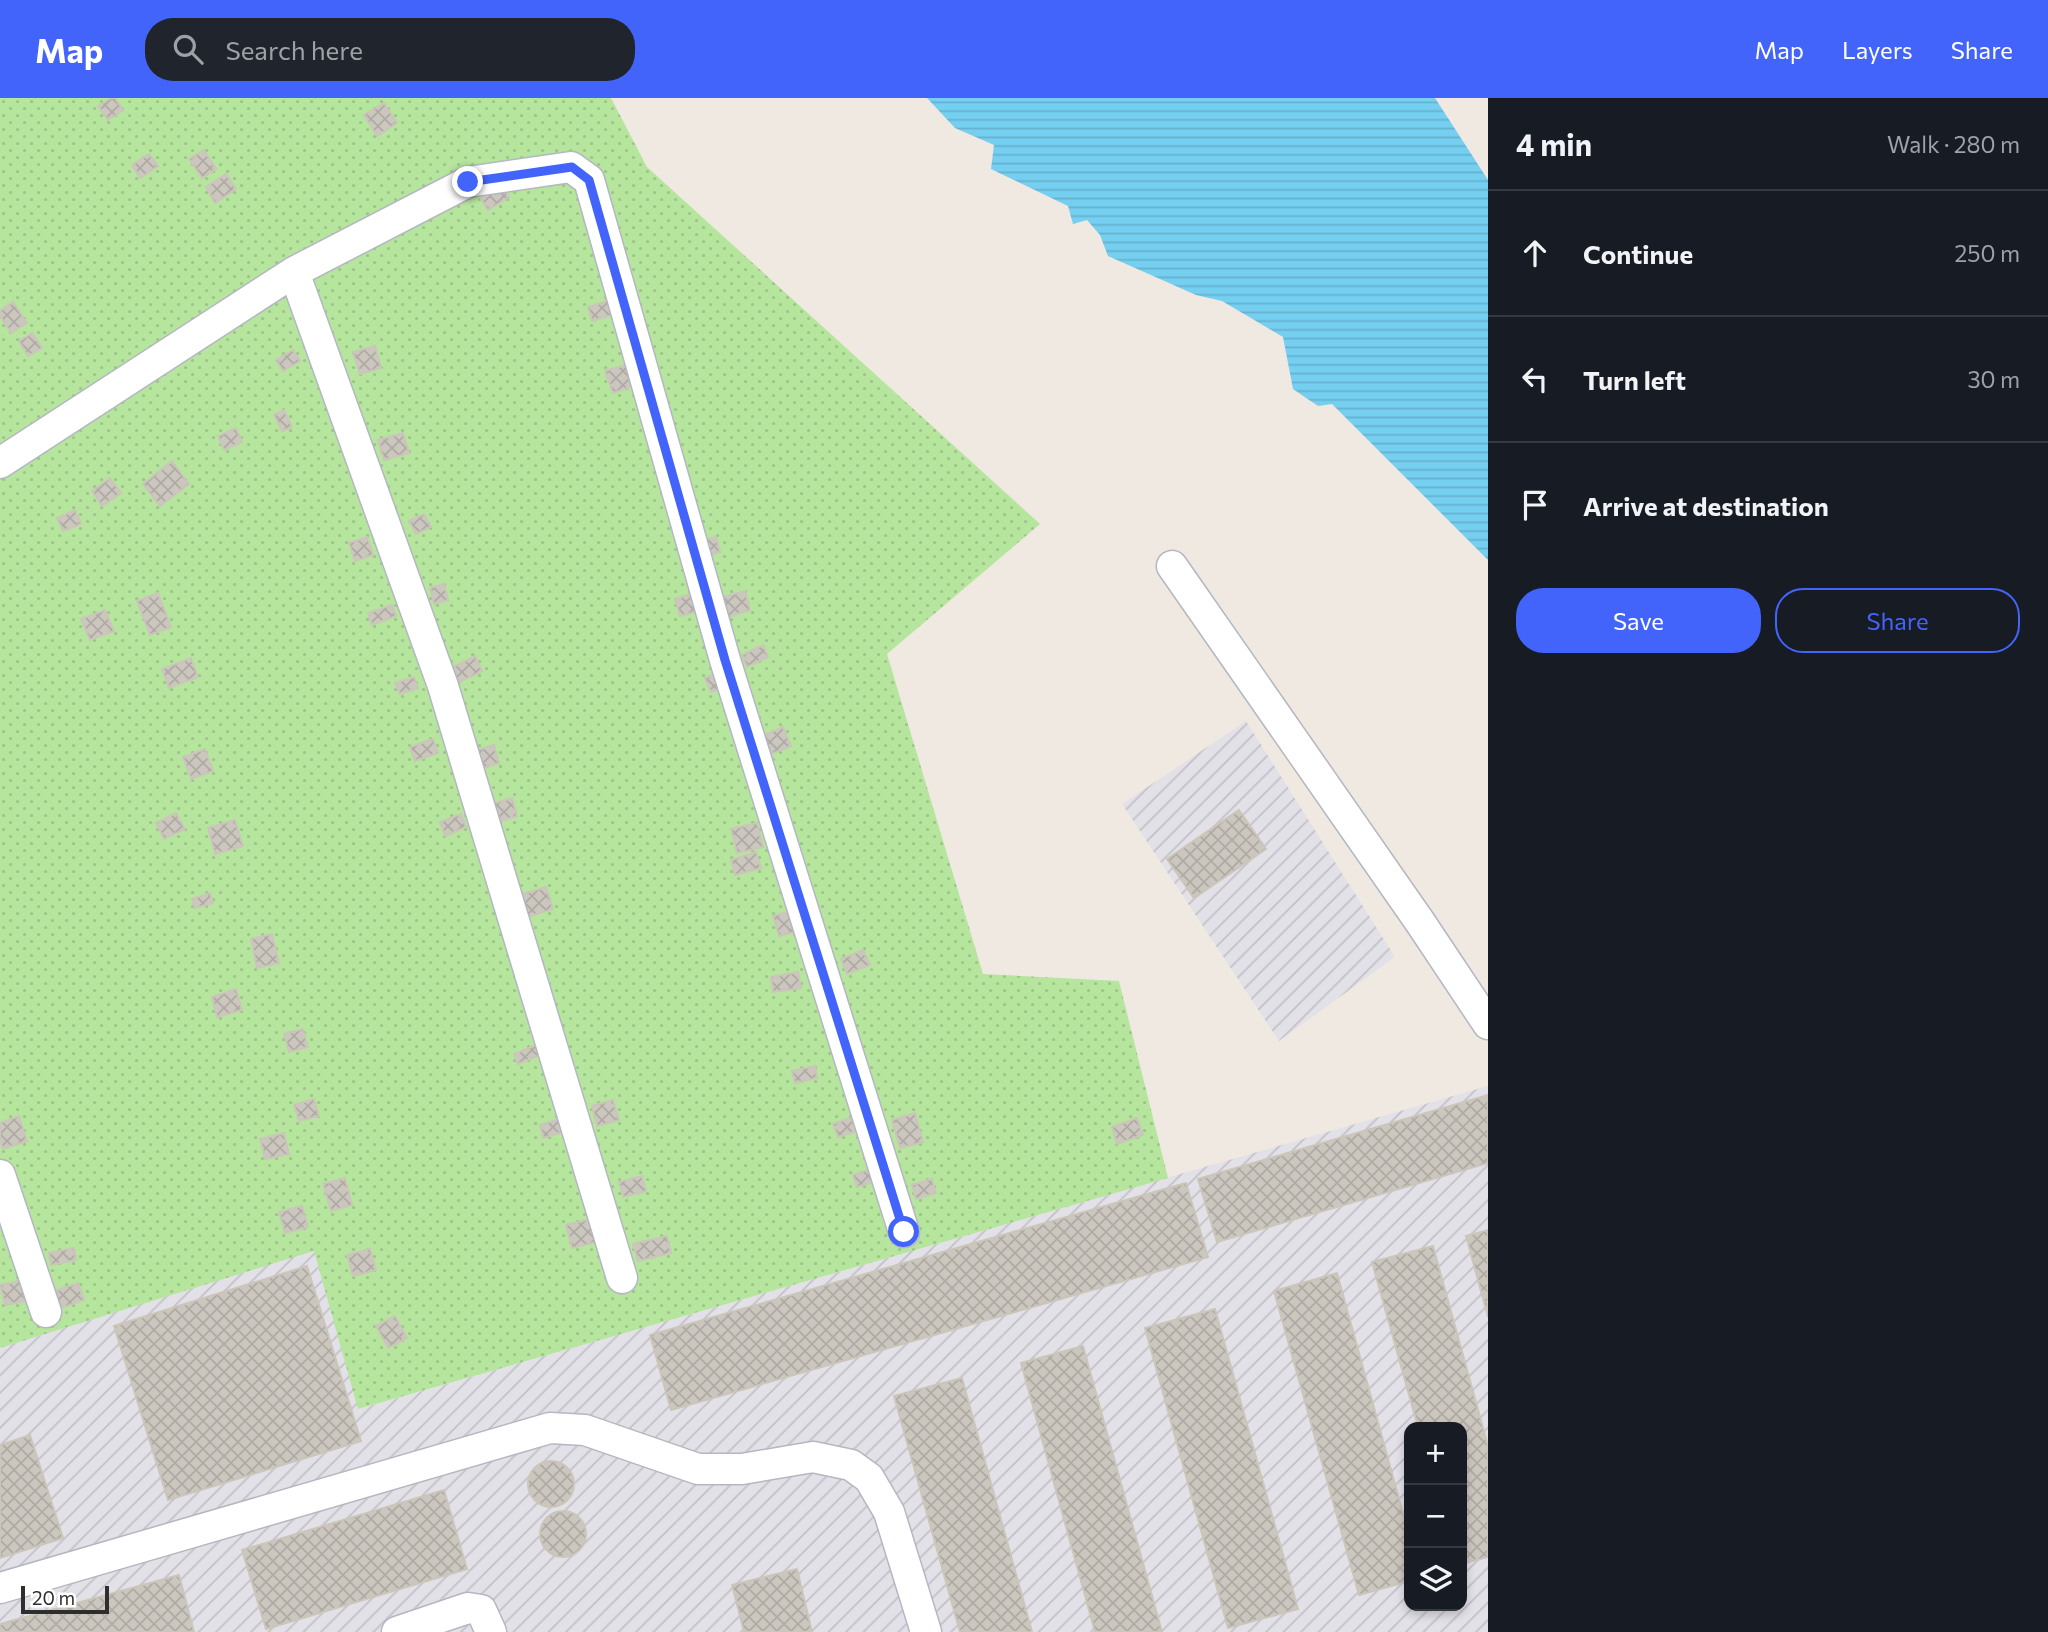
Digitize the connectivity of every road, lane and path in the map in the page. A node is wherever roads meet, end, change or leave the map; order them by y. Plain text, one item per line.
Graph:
1 (294, 272) junction
2 (0, 463) edge
3 (1172, 566) dead end
4 (1488, 1024) edge
5 (0, 1175) edge
6 (904, 1232) dead end
7 (622, 1278) dead end
8 (46, 1312) dead end
9 (0, 1587) edge
10 (397, 1632) edge
11 (491, 1632) edge
12 (926, 1632) edge

1 - 2 lane
1 - 6 lane
1 - 7 lane
3 - 4 lane
5 - 8 lane
9 - 12 lane
10 - 11 lane

